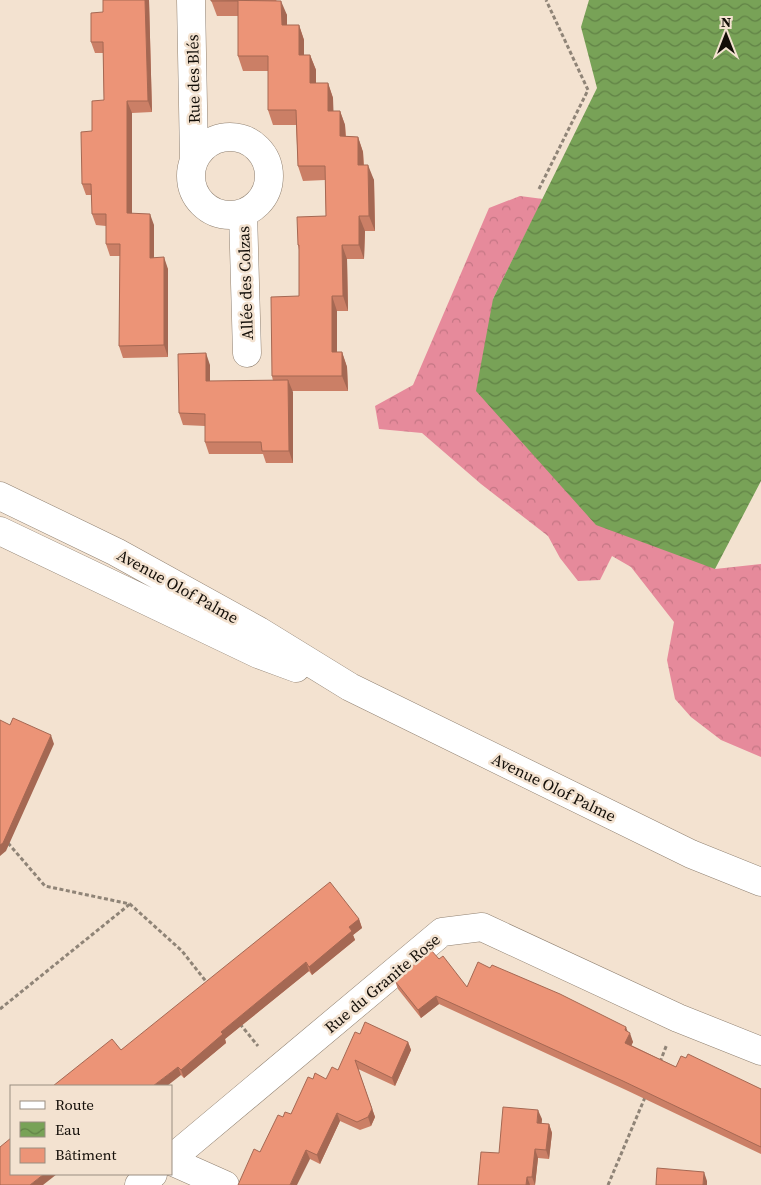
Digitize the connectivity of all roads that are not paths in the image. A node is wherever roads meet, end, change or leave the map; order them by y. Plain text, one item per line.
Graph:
1 (191, 0) edge
2 (194, 158) junction
3 (243, 213) junction
4 (247, 353) dead end
5 (0, 496) edge
6 (0, 531) edge
7 (350, 687) junction
8 (761, 882) edge
9 (761, 1051) edge
10 (172, 1159) edge
11 (172, 1160) edge
12 (151, 1175) edge
13 (138, 1185) edge
14 (225, 1185) edge

1 - 2 street, Rue des Blés
2 - 3 street, Rue des Blés
2 - 3 street, Rue des Blés
3 - 4 street, Allée des Colzas
5 - 7 street, Avenue Olof Palme
6 - 7 street, Avenue Olof Palme
7 - 8 street, Avenue Olof Palme
9 - 10 street, Rue du Granite Rose
11 - 14 street
12 - 13 street

